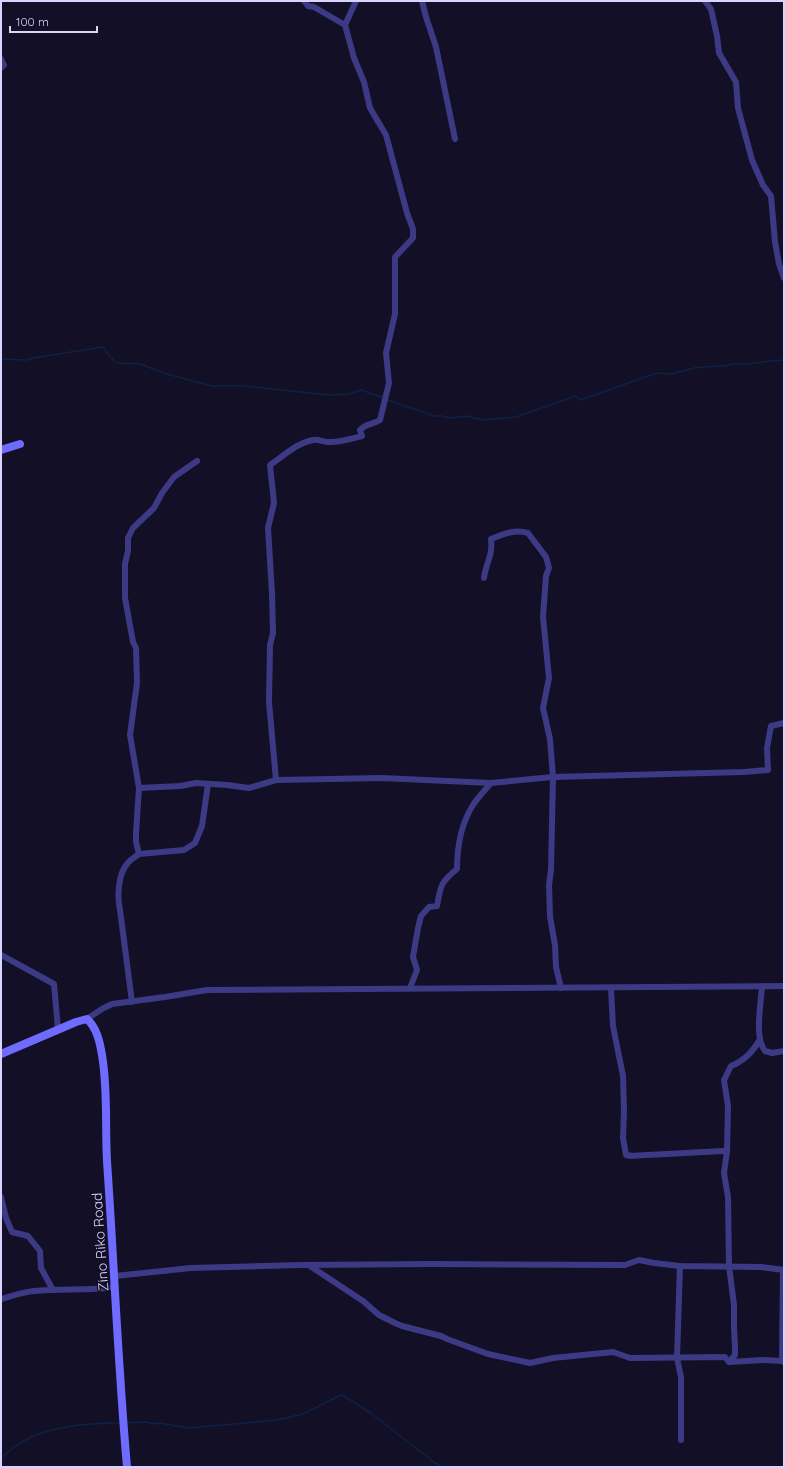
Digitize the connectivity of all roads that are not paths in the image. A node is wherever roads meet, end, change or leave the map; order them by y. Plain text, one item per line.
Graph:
1 (304, 1) edge
2 (356, 1) edge
3 (422, 1) edge
4 (704, 1) edge
5 (345, 25) junction
6 (455, 139) dead end
7 (784, 278) edge
8 (20, 444) dead end
9 (1, 450) edge
10 (197, 460) dead end
11 (484, 578) dead end
12 (784, 723) edge
13 (553, 777) junction
14 (276, 780) junction
15 (491, 783) junction
16 (208, 784) junction
17 (139, 788) junction
18 (139, 854) junction
19 (1, 955) edge
20 (762, 986) junction
21 (784, 986) edge
22 (410, 988) junction
23 (561, 988) junction
24 (611, 988) junction
25 (132, 1002) junction
26 (87, 1019) junction
27 (58, 1029) junction
28 (760, 1040) junction
29 (784, 1051) edge
30 (1, 1054) edge
31 (727, 1151) junction
32 (1, 1196) edge
33 (310, 1265) junction
34 (680, 1266) junction
35 (729, 1266) junction
36 (783, 1270) edge
37 (115, 1276) junction
38 (115, 1287) junction
39 (52, 1290) junction
40 (1, 1299) edge
41 (677, 1358) junction
42 (783, 1361) edge
43 (729, 1362) junction
44 (681, 1440) dead end
45 (127, 1467) edge

1 - 5 street
2 - 5 street
3 - 6 street
4 - 7 street
5 - 14 street
8 - 9 street
10 - 17 street
11 - 13 street
12 - 13 street
13 - 15 street
13 - 23 street
14 - 15 street
14 - 16 street
15 - 22 street
16 - 17 street
16 - 18 street
17 - 18 street
18 - 25 street
19 - 27 street
20 - 21 street
20 - 24 street
20 - 28 street
22 - 23 street
22 - 25 street
23 - 24 street
24 - 31 street
25 - 26 street
26 - 27 street
26 - 37 street, Zino Riko Road
27 - 30 street
28 - 29 street
28 - 31 street
31 - 35 street
32 - 39 street
33 - 34 street
33 - 37 street
33 - 41 street
34 - 35 street
34 - 41 street
35 - 36 street
35 - 43 street
36 - 42 street
37 - 38 street, Zino Riko Road
38 - 39 street
38 - 45 street, Zino Riko Road
39 - 40 street
41 - 43 street
41 - 44 street
42 - 43 street

